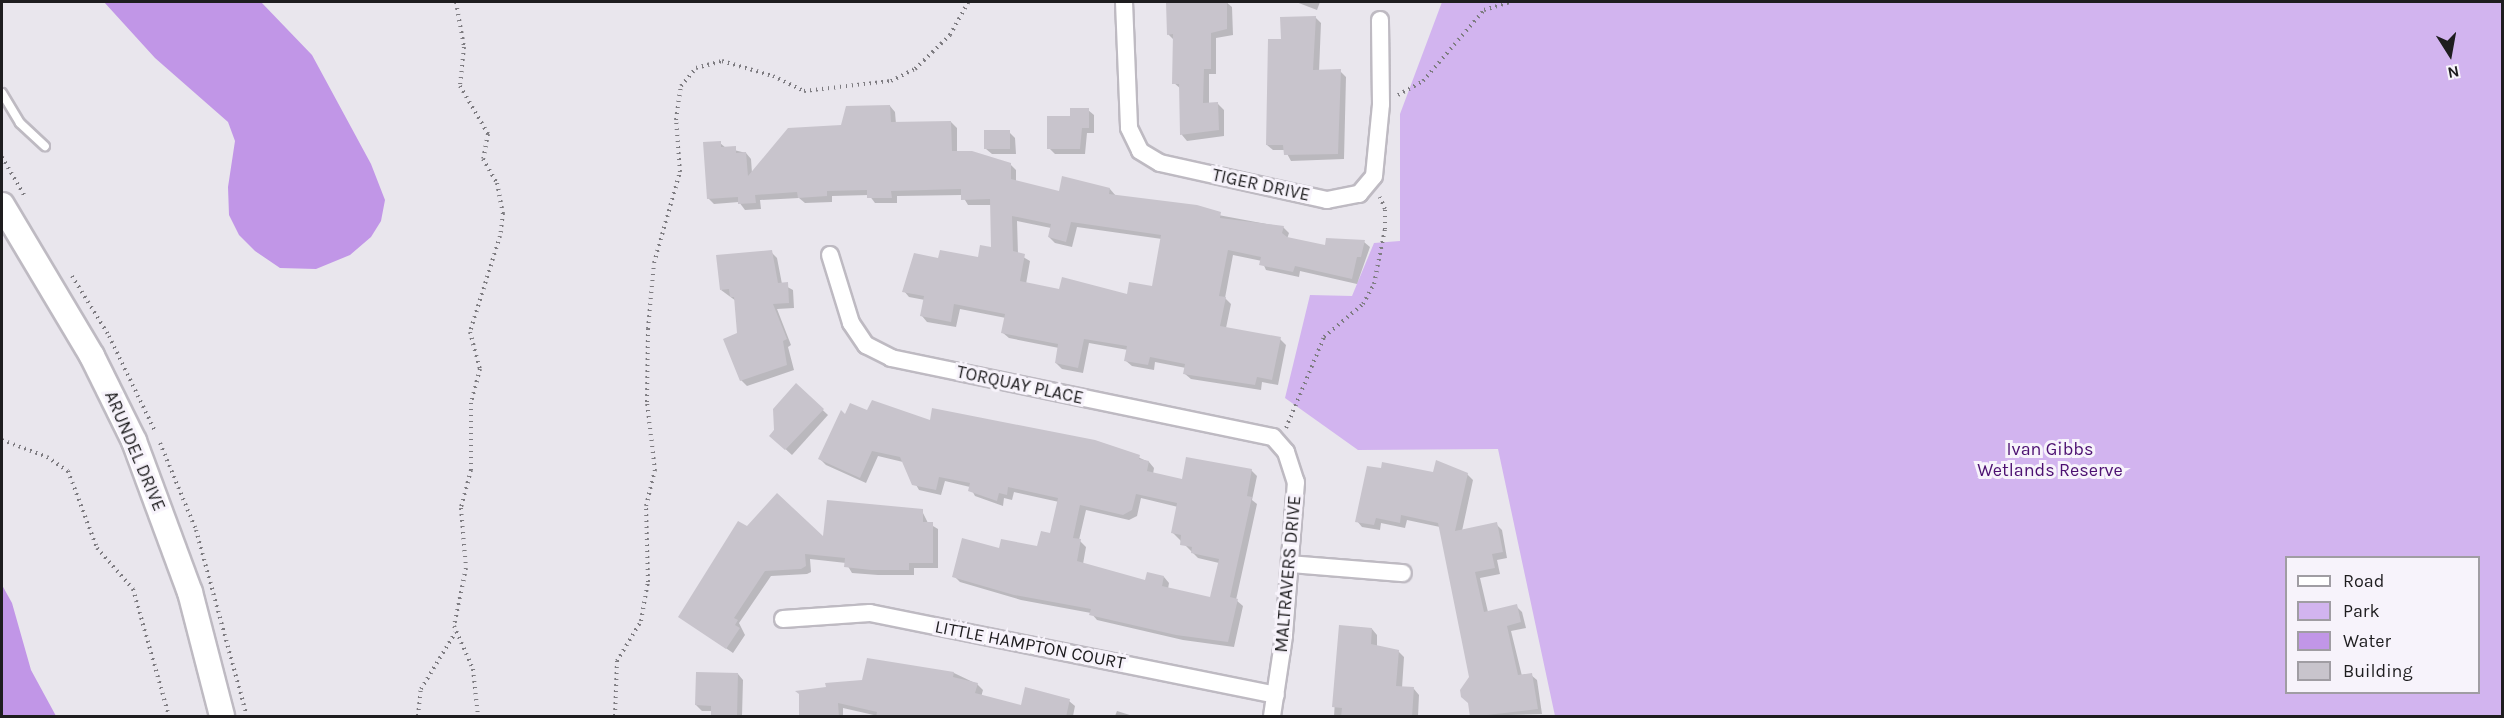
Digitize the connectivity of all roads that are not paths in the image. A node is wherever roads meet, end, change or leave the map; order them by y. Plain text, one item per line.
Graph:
1 (1124, 2) edge
2 (1380, 20) dead end
3 (2, 93) edge
4 (45, 146) dead end
5 (2, 205) edge
6 (830, 255) dead end
7 (1273, 437) joint
8 (1290, 564) junction
9 (1403, 573) dead end
10 (783, 619) dead end
11 (1276, 695) junction
12 (222, 717) edge
13 (1272, 717) edge

1 - 2 street, TIGER DRIVE
3 - 4 lane
5 - 12 main road, ARUNDEL DRIVE
6 - 7 street, TORQUAY PLACE
7 - 8 street, MALTRAVERS DRIVE
8 - 9 street
8 - 11 street, MALTRAVERS DRIVE
10 - 11 street, LITTLE HAMPTON COURT
11 - 13 street, MALTRAVERS DRIVE

